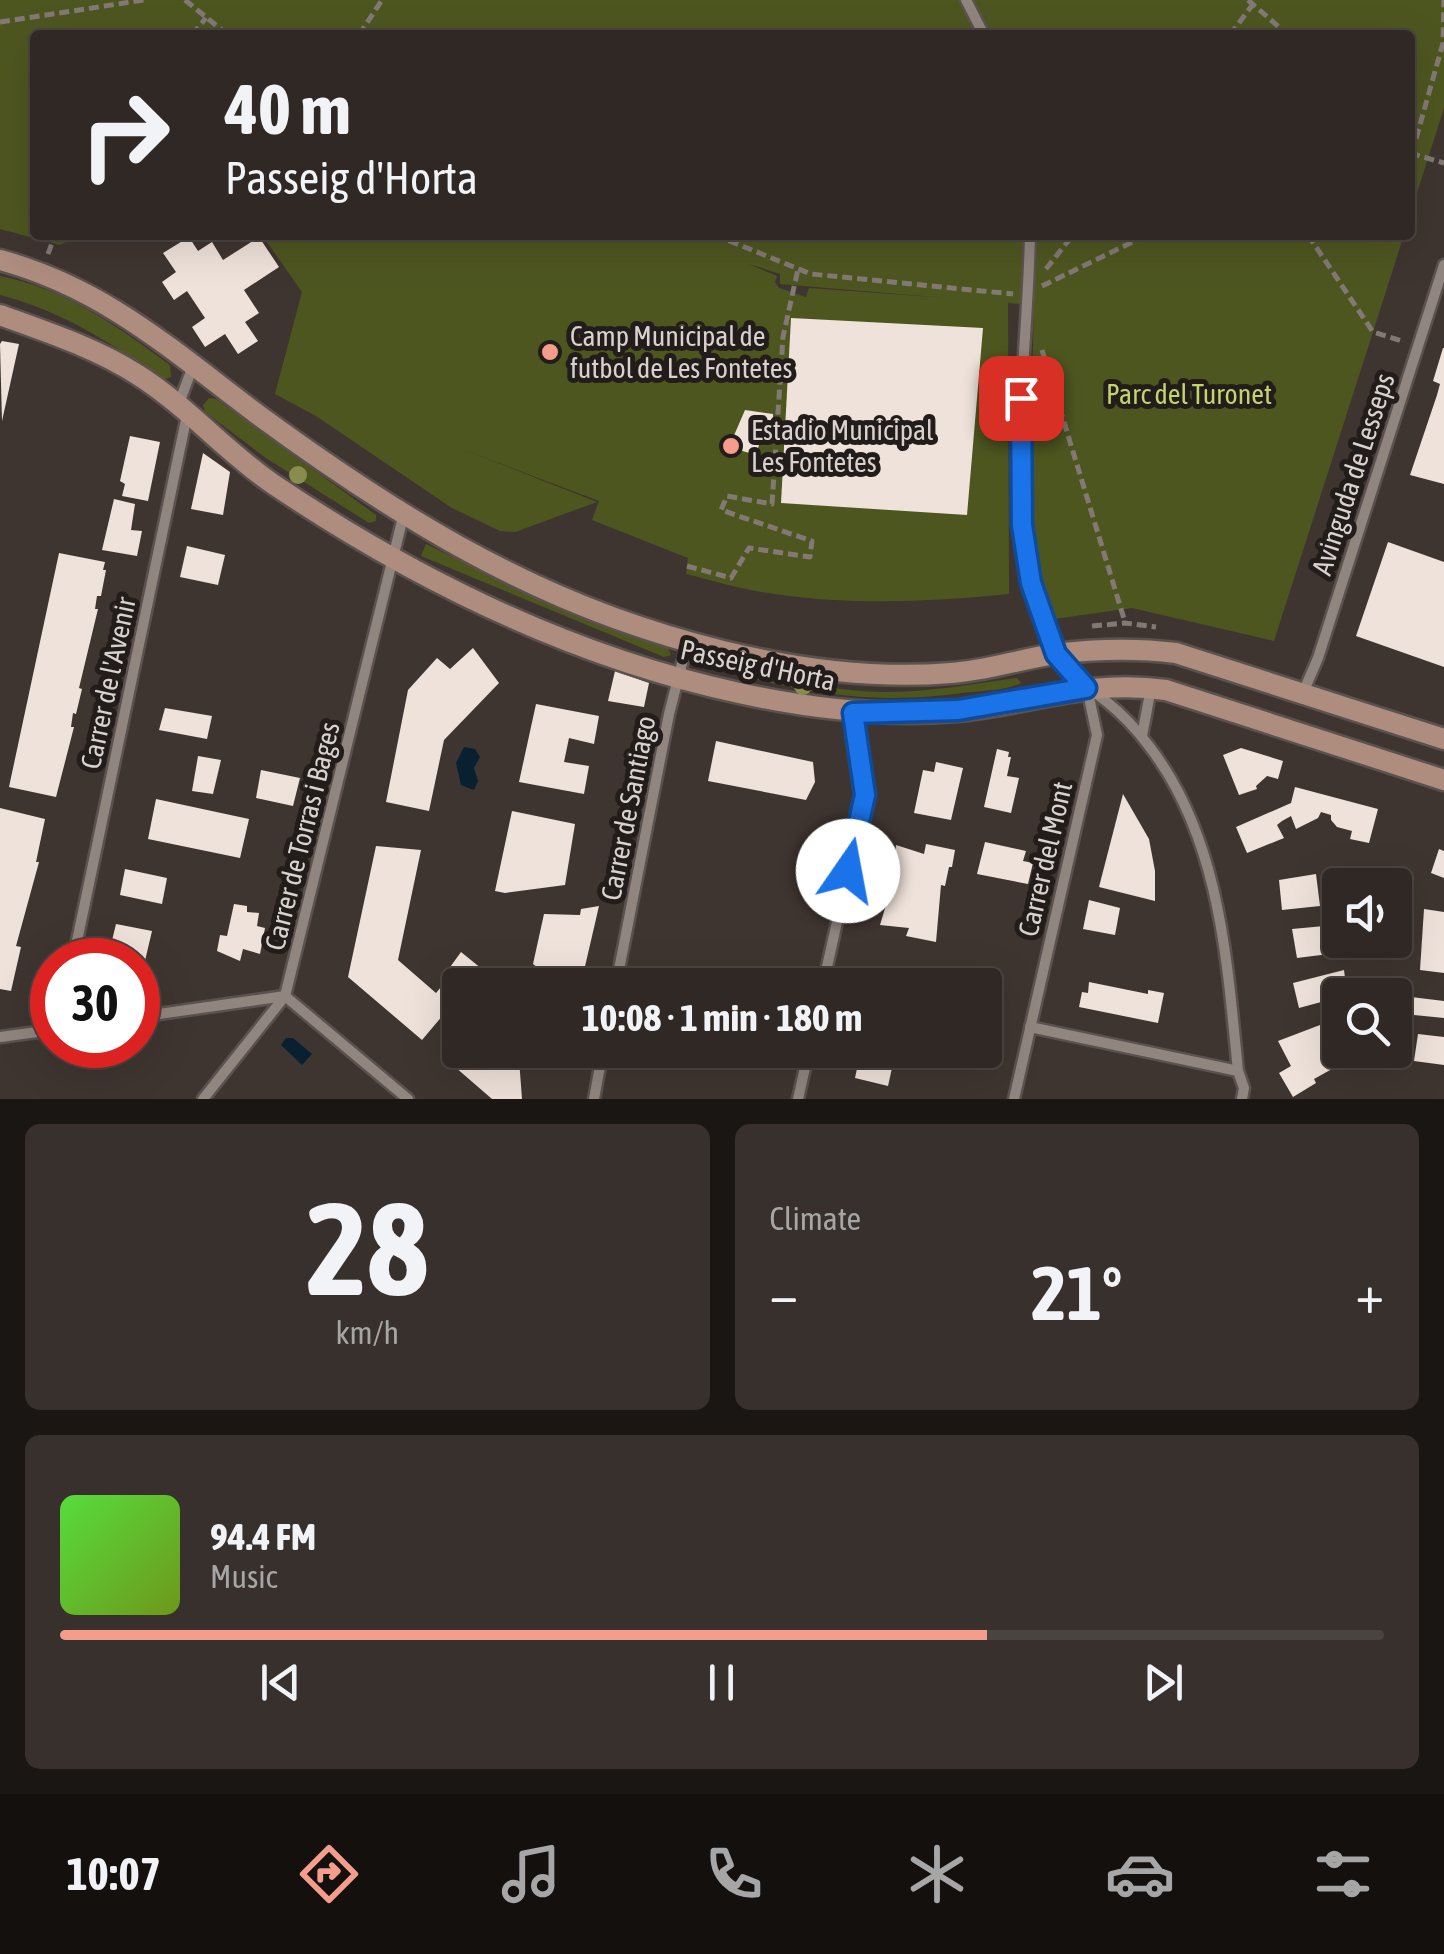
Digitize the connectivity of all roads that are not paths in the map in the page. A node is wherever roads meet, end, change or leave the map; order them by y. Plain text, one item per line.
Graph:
1 (966, 0) edge
2 (981, 30) edge
3 (1030, 240) edge
4 (0, 260) edge
5 (1444, 265) edge
6 (0, 314) edge
7 (194, 363) junction
8 (182, 410) junction
9 (404, 513) junction
10 (393, 559) junction
11 (688, 640) junction
12 (1056, 654) junction
13 (680, 676) junction
14 (1086, 688) junction
15 (1152, 688) junction
16 (1302, 695) junction
17 (853, 713) junction
18 (1142, 736) junction
19 (1444, 740) edge
20 (1444, 780) edge
21 (78, 938) edge
22 (619, 968) edge
23 (827, 968) edge
24 (285, 996) junction
25 (160, 1015) edge
26 (1030, 1026) junction
27 (30, 1033) edge
28 (0, 1037) edge
29 (600, 1068) edge
30 (805, 1068) edge
31 (1238, 1071) junction
32 (1243, 1093) edge
33 (203, 1099) edge
34 (408, 1099) edge
35 (594, 1099) edge
36 (798, 1099) edge
37 (1014, 1099) edge
38 (1254, 1099) edge

1 - 2 street
3 - 12 street
4 - 7 street, Passeig d'Horta
5 - 16 street, Avinguda de Lesseps
6 - 8 street, Passeig d'Horta
7 - 8 street
7 - 9 street, Passeig d'Horta
8 - 10 street, Passeig d'Horta
8 - 21 street, Carrer de l'Avenir
9 - 10 street, Carrer de Torras i Bages
9 - 11 street, Passeig d'Horta
10 - 13 street, Passeig d'Horta
10 - 24 street, Carrer de Torras i Bages
11 - 12 street, Passeig d'Horta
11 - 13 street, Carrer de Santiago
12 - 14 street
12 - 16 street, Passeig d'Horta
13 - 17 street, Passeig d'Horta
13 - 22 street, Carrer de Santiago
14 - 15 street, Passeig d'Horta
14 - 17 street, Passeig d'Horta
14 - 18 street
14 - 26 street, Carrer del Mont
15 - 18 street
15 - 20 street, Passeig d'Horta
16 - 19 street, Passeig d'Horta
17 - 23 street
18 - 31 street
24 - 25 street
24 - 33 street, Carrer de Torras i Bages
24 - 34 street
26 - 31 street
26 - 37 street, Carrer del Mont
27 - 28 street
29 - 35 street
30 - 36 street
31 - 32 street
32 - 38 street

